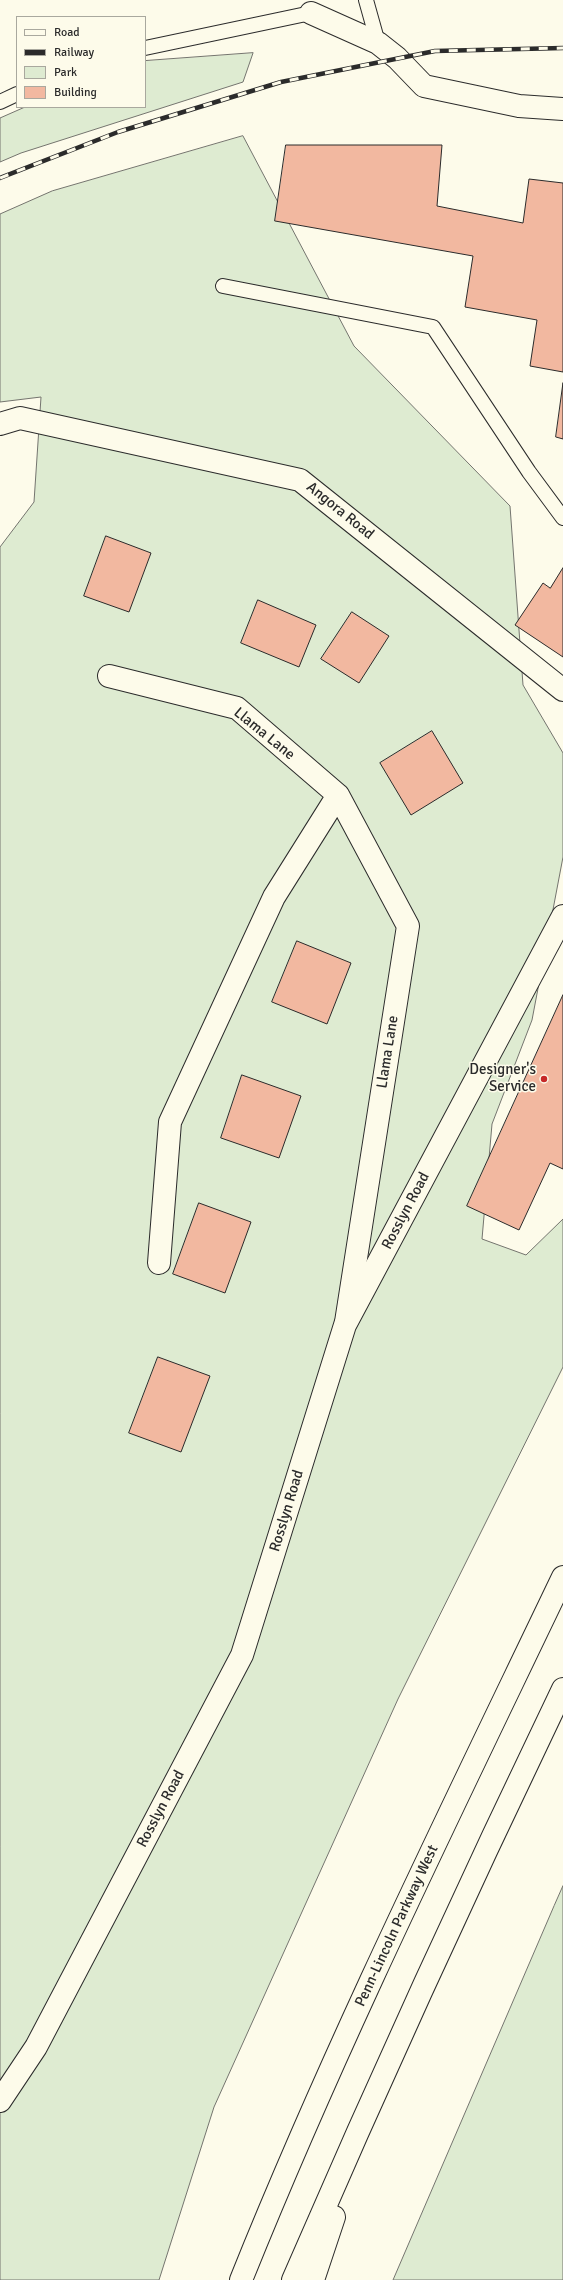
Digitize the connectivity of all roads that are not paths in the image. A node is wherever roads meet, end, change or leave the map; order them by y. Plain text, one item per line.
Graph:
1 (366, 0) edge
2 (311, 13) joint
3 (378, 44) junction
4 (146, 48) edge
5 (16, 94) edge
6 (0, 102) edge
7 (563, 109) edge
8 (223, 286) dead end
9 (0, 424) edge
10 (563, 518) edge
11 (109, 676) dead end
12 (563, 690) edge
13 (338, 795) junction
14 (563, 916) edge
15 (159, 1263) dead end
16 (345, 1325) junction
17 (563, 1577) edge
18 (563, 1689) edge
19 (383, 2071) junction
20 (0, 2101) edge
21 (241, 2280) edge
22 (293, 2280) edge
23 (313, 2280) edge

1 - 3 lane
2 - 3 main road
2 - 4 lane
3 - 7 main road
5 - 6 lane
8 - 10 lane
9 - 12 main road, Angora Road
11 - 13 main road, Llama Lane
13 - 15 main road
13 - 16 main road, Llama Lane
14 - 16 main road, Rosslyn Road
16 - 20 main road, Rosslyn Road
17 - 21 main road, Penn-Lincoln Parkway West
18 - 19 main road
19 - 22 main road
19 - 23 main road

